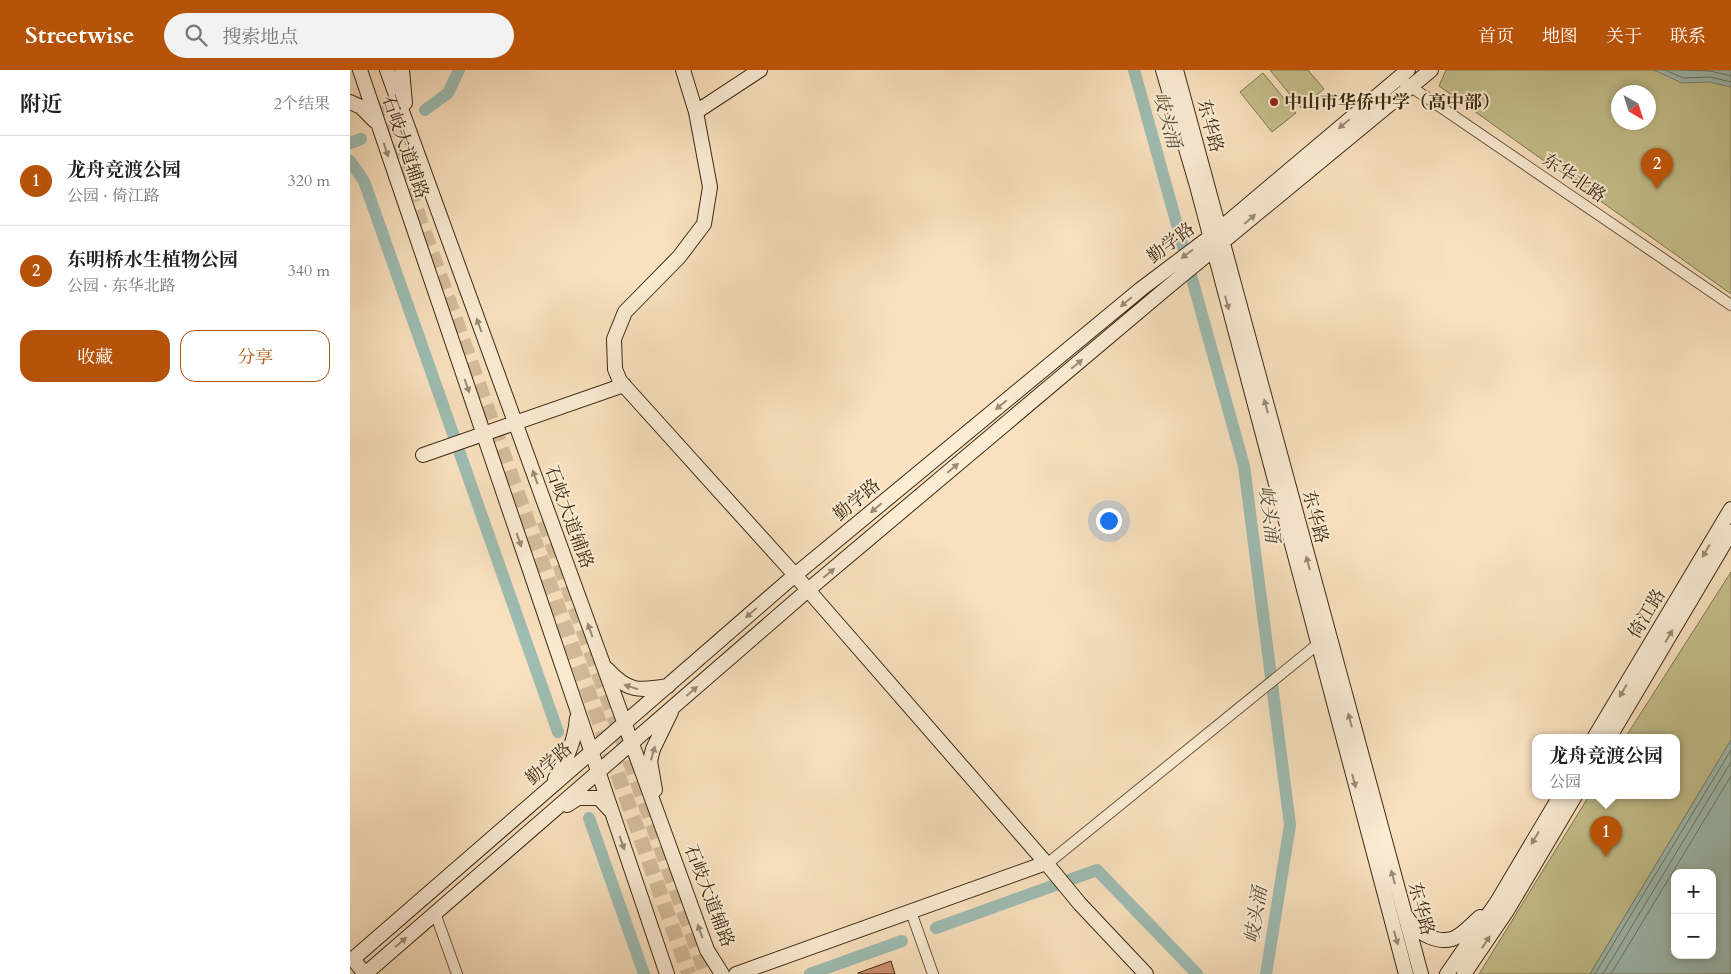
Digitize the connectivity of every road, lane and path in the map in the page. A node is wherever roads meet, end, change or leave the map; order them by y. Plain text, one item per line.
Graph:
1 (360, 70) edge
2 (387, 70) edge
3 (402, 70) edge
4 (683, 70) edge
5 (760, 70) edge
6 (1163, 70) edge
7 (1176, 70) edge
8 (1432, 70) edge
9 (1403, 74) edge
10 (1412, 86) junction
11 (350, 102) edge
12 (696, 112) junction
13 (378, 124) junction
14 (409, 131) junction
15 (1216, 240) junction
16 (1731, 305) edge
17 (624, 385) junction
18 (514, 421) junction
19 (477, 435) junction
20 (427, 453) dead end
21 (1731, 509) edge
22 (1731, 532) edge
23 (795, 575) junction
24 (808, 590) junction
25 (1318, 644) junction
26 (603, 664) junction
27 (668, 686) junction
28 (673, 707) junction
29 (578, 712) junction
30 (624, 724) junction
31 (1596, 734) edge
32 (1611, 734) edge
33 (631, 743) junction
34 (592, 752) junction
35 (594, 776) junction
36 (546, 791) junction
37 (1558, 799) edge
38 (1573, 799) edge
39 (612, 812) junction
40 (659, 818) junction
41 (531, 830) junction
42 (1046, 864) junction
43 (1497, 902) junction
44 (1400, 906) junction
45 (911, 912) junction
46 (435, 913) junction
47 (364, 974) edge
48 (458, 974) edge
49 (667, 974) edge
50 (722, 974) edge
51 (736, 974) edge
52 (932, 974) edge
53 (1146, 974) edge
54 (1406, 974) edge
55 (1420, 974) edge
56 (1447, 974) edge
57 (1464, 974) edge

1 - 13 main road, 石岐大道辅路
2 - 14 main road, 石岐大道辅路
3 - 14 main road
4 - 12 main road
5 - 12 main road
6 - 15 main road, 东华路
7 - 15 main road, 东华路
8 - 10 main road, 勤学路
9 - 10 street, 东华北路
9 -> 15 main road, 勤学路
15 -> 10 main road, 勤学路
10 - 16 street, 东华北路
11 - 13 main road
12 - 17 main road
13 -> 19 main road, 石岐大道辅路
18 -> 14 main road, 石岐大道辅路
15 -> 23 main road, 勤学路
24 -> 15 main road, 勤学路
15 -> 25 main road, 东华路
44 -> 15 main road, 东华路
17 - 18 main road
17 - 23 main road
18 - 19 main road
26 -> 18 main road, 石岐大道辅路
19 - 20 main road
19 -> 29 main road, 石岐大道辅路
21 -> 31 main road, 倚江路
32 -> 22 main road, 倚江路
23 - 24 main road
23 -> 27 main road, 勤学路
28 -> 24 main road, 勤学路
24 - 42 main road
25 - 42 street
25 -> 54 main road, 东华路
27 -> 26 main road
26 - 30 main road, 石岐大道辅路
27 - 30 main road, 勤学路
28 - 33 main road, 勤学路
40 -> 28 main road
29 - 34 main road, 石岐大道辅路
29 - 36 main road
30 - 33 main road, 石岐大道辅路
30 - 34 main road, 勤学路
33 - 35 main road, 勤学路
33 - 40 main road, 石岐大道辅路
34 - 35 main road, 石岐大道辅路
34 - 36 main road, 勤学路
35 - 39 main road, 石岐大道辅路
35 - 41 main road, 勤学路
36 - 47 main road, 勤学路
37 -> 43 main road
57 -> 38 main road
39 - 41 main road
39 -> 49 main road, 石岐大道辅路
50 -> 40 main road, 石岐大道辅路
41 - 46 main road
42 - 45 main road
42 - 53 main road
43 - 44 main road
43 - 56 main road
44 - 55 main road, 东华路
45 - 51 main road
45 - 52 street
47 -> 46 main road
46 - 48 street

